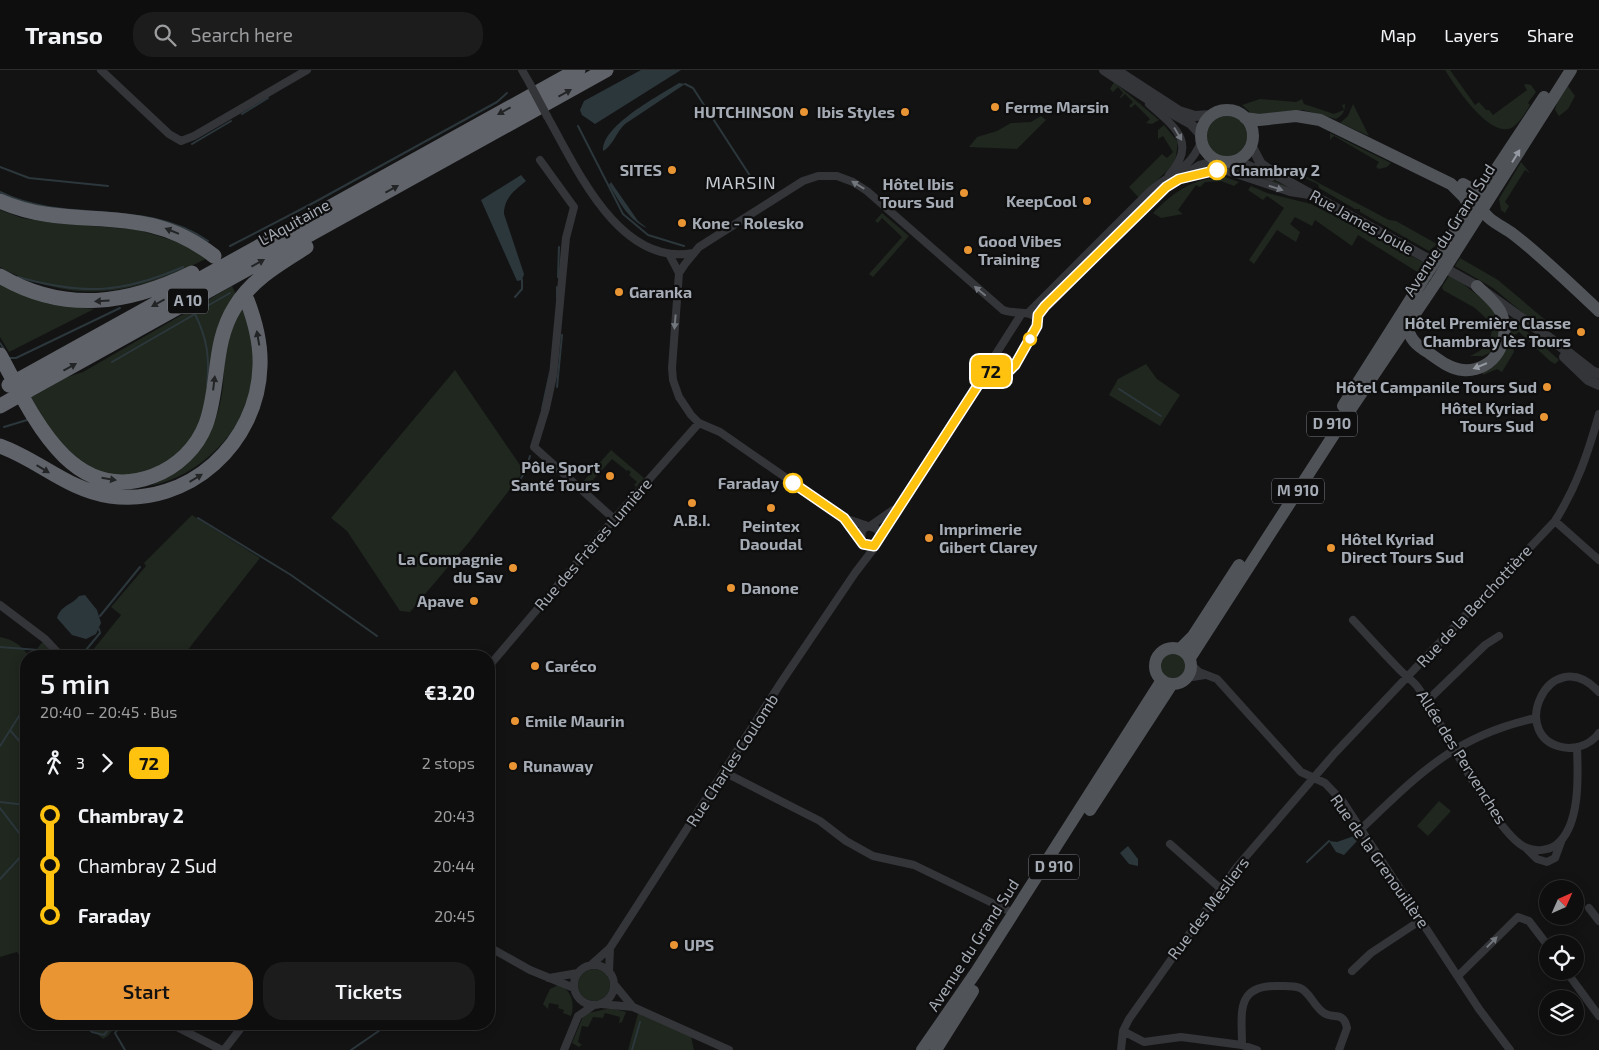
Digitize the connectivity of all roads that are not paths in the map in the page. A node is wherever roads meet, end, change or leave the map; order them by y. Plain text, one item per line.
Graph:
1 (102, 70) edge
2 (307, 70) edge
3 (522, 70) edge
4 (578, 70) edge
5 (606, 70) edge
6 (1104, 70) edge
7 (1116, 70) edge
8 (1562, 70) edge
9 (1571, 70) edge
10 (1131, 88) junction
11 (1211, 115) junction
12 (1245, 118) junction
13 (1271, 119) junction
14 (1201, 138) junction
15 (1252, 142) junction
16 (540, 160) dead end
17 (1217, 160) junction
18 (1235, 160) junction
19 (1492, 173) junction
20 (1166, 177) junction
21 (1280, 177) junction
22 (1179, 179) junction
23 (1457, 184) junction
24 (1485, 195) junction
25 (1318, 196) junction
26 (0, 201) edge
27 (349, 212) junction
28 (1476, 212) junction
29 (1507, 230) junction
30 (1466, 236) junction
31 (1449, 251) junction
32 (693, 253) junction
33 (246, 254) junction
34 (214, 256) dead end
35 (670, 256) junction
36 (680, 273) junction
37 (0, 276) edge
38 (1431, 278) junction
39 (1477, 286) junction
40 (242, 291) dead end
41 (1599, 304) edge
42 (1599, 311) edge
43 (1025, 313) junction
44 (1519, 316) junction
45 (1037, 319) junction
46 (1407, 324) junction
47 (0, 355) edge
48 (997, 355) junction
49 (999, 367) junction
50 (1599, 374) edge
51 (984, 376) junction
52 (1588, 380) junction
53 (1599, 385) edge
54 (15, 388) edge
55 (1599, 392) edge
56 (0, 406) edge
57 (1599, 414) edge
58 (699, 423) junction
59 (0, 446) edge
60 (899, 506) junction
61 (844, 518) junction
62 (614, 519) junction
63 (1555, 521) junction
64 (869, 526) junction
65 (880, 536) junction
66 (862, 543) junction
67 (874, 546) junction
68 (1599, 560) edge
69 (855, 573) junction
70 (0, 605) edge
71 (1353, 620) dead end
72 (1499, 636) dead end
73 (1180, 649) junction
74 (55, 650) edge
75 (495, 659) edge
76 (1191, 661) junction
77 (1205, 675) junction
78 (1408, 677) junction
79 (1186, 678) junction
80 (1599, 678) edge
81 (1167, 682) junction
82 (1593, 685) junction
83 (1599, 692) edge
84 (1427, 701) junction
85 (1536, 718) junction
86 (1599, 733) edge
87 (1577, 747) junction
88 (1454, 748) junction
89 (724, 772) junction
90 (1315, 778) junction
91 (1361, 829) junction
92 (1562, 839) junction
93 (1170, 844) dead end
94 (1526, 848) junction
95 (1221, 889) junction
96 (1590, 908) dead end
97 (1014, 913) junction
98 (1421, 920) junction
99 (1599, 920) edge
100 (1540, 935) edge
101 (610, 948) junction
102 (495, 951) edge
103 (591, 965) junction
104 (1352, 971) dead end
105 (609, 972) junction
106 (578, 973) junction
107 (1458, 976) junction
108 (549, 978) junction
109 (1573, 980) edge
110 (614, 984) junction
111 (575, 991) junction
112 (598, 1005) junction
113 (633, 1007) junction
114 (1599, 1016) edge
115 (574, 1024) junction
116 (183, 1030) edge
117 (239, 1030) edge
118 (1123, 1031) junction
119 (1242, 1045) junction
120 (223, 1050) edge
121 (564, 1050) edge
122 (729, 1050) edge
123 (922, 1050) edge
124 (936, 1050) edge
125 (1121, 1050) edge
126 (1257, 1050) edge
127 (1339, 1050) edge
128 (1510, 1050) edge

1 - 2 street
3 - 35 street, bridge
4 -> 33 highway, L'Aquitaine / A 10
27 -> 5 highway, L'Aquitaine / A 10
6 - 10 street
7 - 11 street
8 - 19 main road, Avenue du Grand Sud / D 910
24 -> 9 main road, Avenue du Grand Sud / D 910
10 - 14 street
10 -> 20 street
11 - 12 main road
11 - 14 main road
12 - 13 main road
12 - 15 main road
13 - 15 main road
13 - 23 main road
14 - 17 main road
14 - 20 street, Rue Charles Coulomb
15 - 18 main road
15 - 21 street, Rue James Joule
16 - 62 street
17 - 18 main road
17 - 22 street, Rue Charles Coulomb
18 - 21 street, Rue James Joule
19 - 23 main road
19 - 24 main road, Avenue du Grand Sud / D 910
20 - 43 street, Rue Charles Coulomb
21 - 25 street, Rue James Joule
22 -> 25 street
22 - 45 street, Rue Charles Coulomb
23 - 24 main road
23 - 28 main road
24 - 28 main road, Avenue du Grand Sud / D 910
24 - 41 main road
25 - 39 street, Rue James Joule
34 -> 26 highway
47 -> 27 highway
54 -> 27 highway, L'Aquitaine / A 10
28 - 29 main road
28 - 30 main road, Avenue du Grand Sud / D 910
28 - 31 main road, Avenue du Grand Sud / D 910
29 - 30 main road
29 - 42 main road
30 - 31 main road, Avenue du Grand Sud / D 910
31 - 38 main road, Avenue du Grand Sud / D 910, bridge
32 - 35 street
32 - 36 street
43 -> 32 street
33 -> 37 highway
33 -> 54 highway, L'Aquitaine / A 10
35 - 36 street
36 -> 58 street
38 - 46 main road, Avenue du Grand Sud / D 910
38 - 73 main road, Avenue du Grand Sud / D 910
39 - 44 street, Rue James Joule
39 -> 46 main road
59 -> 40 highway
43 - 45 street
43 - 48 street, Rue Charles Coulomb
44 - 50 street, Rue James Joule
44 - 52 street, Rue James Joule
45 - 49 street, Rue Charles Coulomb
46 - 76 main road, Avenue du Grand Sud / M 910
48 - 49 street
48 - 51 street, Rue Charles Coulomb
49 - 51 street, Rue Charles Coulomb
51 - 60 street, Rue Charles Coulomb
52 - 53 street, Rue James Joule
52 - 55 street
54 - 56 highway, L'Aquitaine / A 10
57 - 63 street, Rue de la Berchottière
58 - 61 street
58 - 62 street, Rue des Frères Lumière
60 - 64 street, Rue Charles Coulomb
60 - 65 street, Rue Charles Coulomb
61 - 64 street
61 - 66 street
62 - 75 street, Rue des Frères Lumière
63 - 68 street
63 - 78 street, Rue de la Berchottière
64 - 65 street
64 - 66 street, Rue Charles Coulomb
65 - 67 street, Rue Charles Coulomb
66 - 67 street
66 - 69 street, Rue Charles Coulomb
67 - 69 street, Rue Charles Coulomb
69 - 89 street, Rue Charles Coulomb
70 - 74 street
71 - 78 street, Allée des Pervenches
72 - 84 street
73 - 76 main road
73 - 81 main road
76 - 77 street, Rue de la Grenouillère
76 - 79 main road
77 - 79 street
77 - 90 street, Rue de la Grenouillère
78 - 84 street, Allée des Pervenches
78 - 90 street, Rue de la Berchottière
79 - 81 main road
80 - 82 street
81 - 97 main road, Avenue du Grand Sud / D 910
81 - 124 main road, Avenue du Grand Sud / D 910
82 - 83 street
82 - 85 street
84 - 88 street, Allée des Pervenches
85 - 87 street
85 - 88 street
86 - 87 street
87 - 92 street
88 - 91 street
88 - 94 street, Allée des Pervenches
89 - 97 street
89 - 101 street, Rue Charles Coulomb
90 - 91 street, Rue de la Grenouillère
90 - 95 street, Rue des Mesliers
91 - 98 street, Rue de la Grenouillère
92 - 94 street
92 - 94 street, Allée des Pervenches
93 - 95 street
95 - 118 street, Rue des Mesliers
96 - 99 street
97 - 123 main road, Avenue du Grand Sud / D 910
98 - 104 street
98 - 107 street, Rue de la Grenouillère
107 -> 100 street
101 - 103 street, Rue Charles Coulomb
101 - 105 street
102 - 108 street
103 - 105 street
103 - 106 street
105 - 110 street
106 - 108 street
106 - 111 street
107 - 128 street, Rue de la Grenouillère
108 - 111 street
109 - 114 street
110 - 112 street
110 - 113 street
111 - 112 street
111 - 115 street
112 - 113 street
112 - 115 street
113 - 122 street
115 - 121 street
116 - 120 street
117 - 120 street
118 - 119 street
118 - 125 street, Rue des Mesliers
119 - 126 street
119 - 127 street

